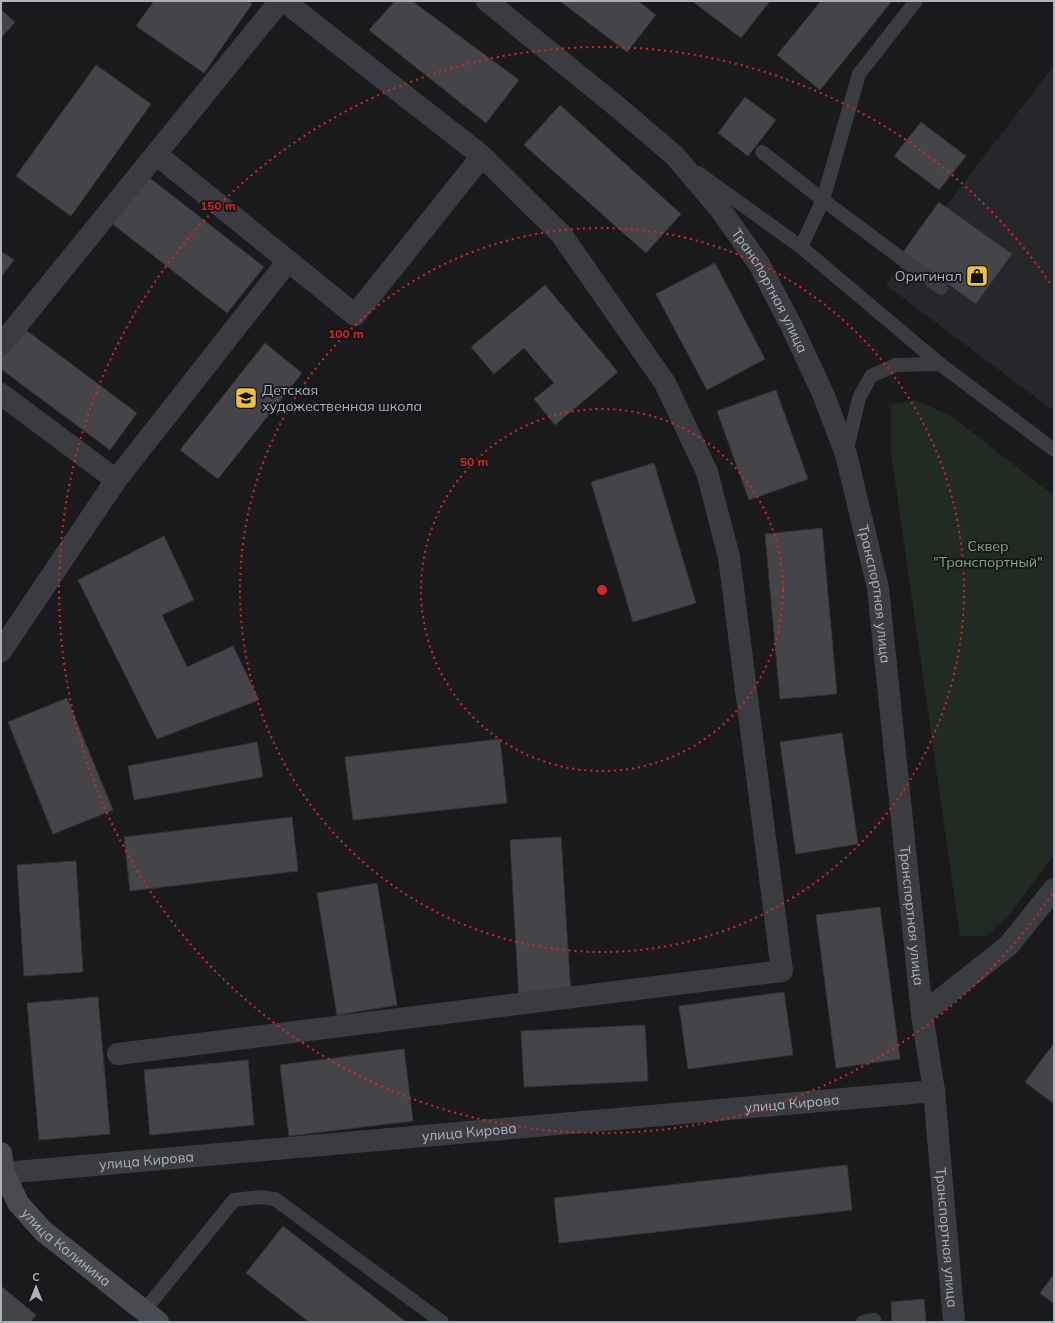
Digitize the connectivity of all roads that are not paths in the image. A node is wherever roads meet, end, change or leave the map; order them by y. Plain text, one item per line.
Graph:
1 (280, 1) edge
2 (284, 1) edge
3 (487, 1) edge
4 (916, 1) edge
5 (762, 152) dead end
6 (156, 154) junction
7 (482, 156) junction
8 (674, 156) junction
9 (823, 200) junction
10 (801, 247) junction
11 (288, 261) junction
12 (941, 288) dead end
13 (1, 345) edge
14 (940, 364) junction
15 (1, 394) edge
16 (1054, 450) edge
17 (846, 454) junction
18 (116, 480) junction
19 (1, 651) edge
20 (1054, 889) edge
21 (922, 1014) junction
22 (118, 1054) dead end
23 (934, 1091) junction
24 (2, 1167) edge
25 (151, 1317) edge
26 (442, 1322) edge
27 (954, 1322) edge

1 - 6 street
2 - 7 street
3 - 8 street, Транспортная улица
4 - 9 lane
5 - 9 lane
6 - 11 street
6 - 13 street
7 - 11 street
7 - 22 street
8 - 10 lane
8 - 17 street, Транспортная улица
9 - 10 lane
9 - 12 lane
10 - 14 lane
11 - 18 street
14 - 16 lane
14 - 17 lane
15 - 18 street
17 - 21 street, Транспортная улица
18 - 19 street
20 - 21 street
21 - 23 street, Транспортная улица
23 - 24 street, улица Кирова
23 - 27 street, Транспортная улица
24 - 25 main road, улица Калинина
25 - 26 lane

